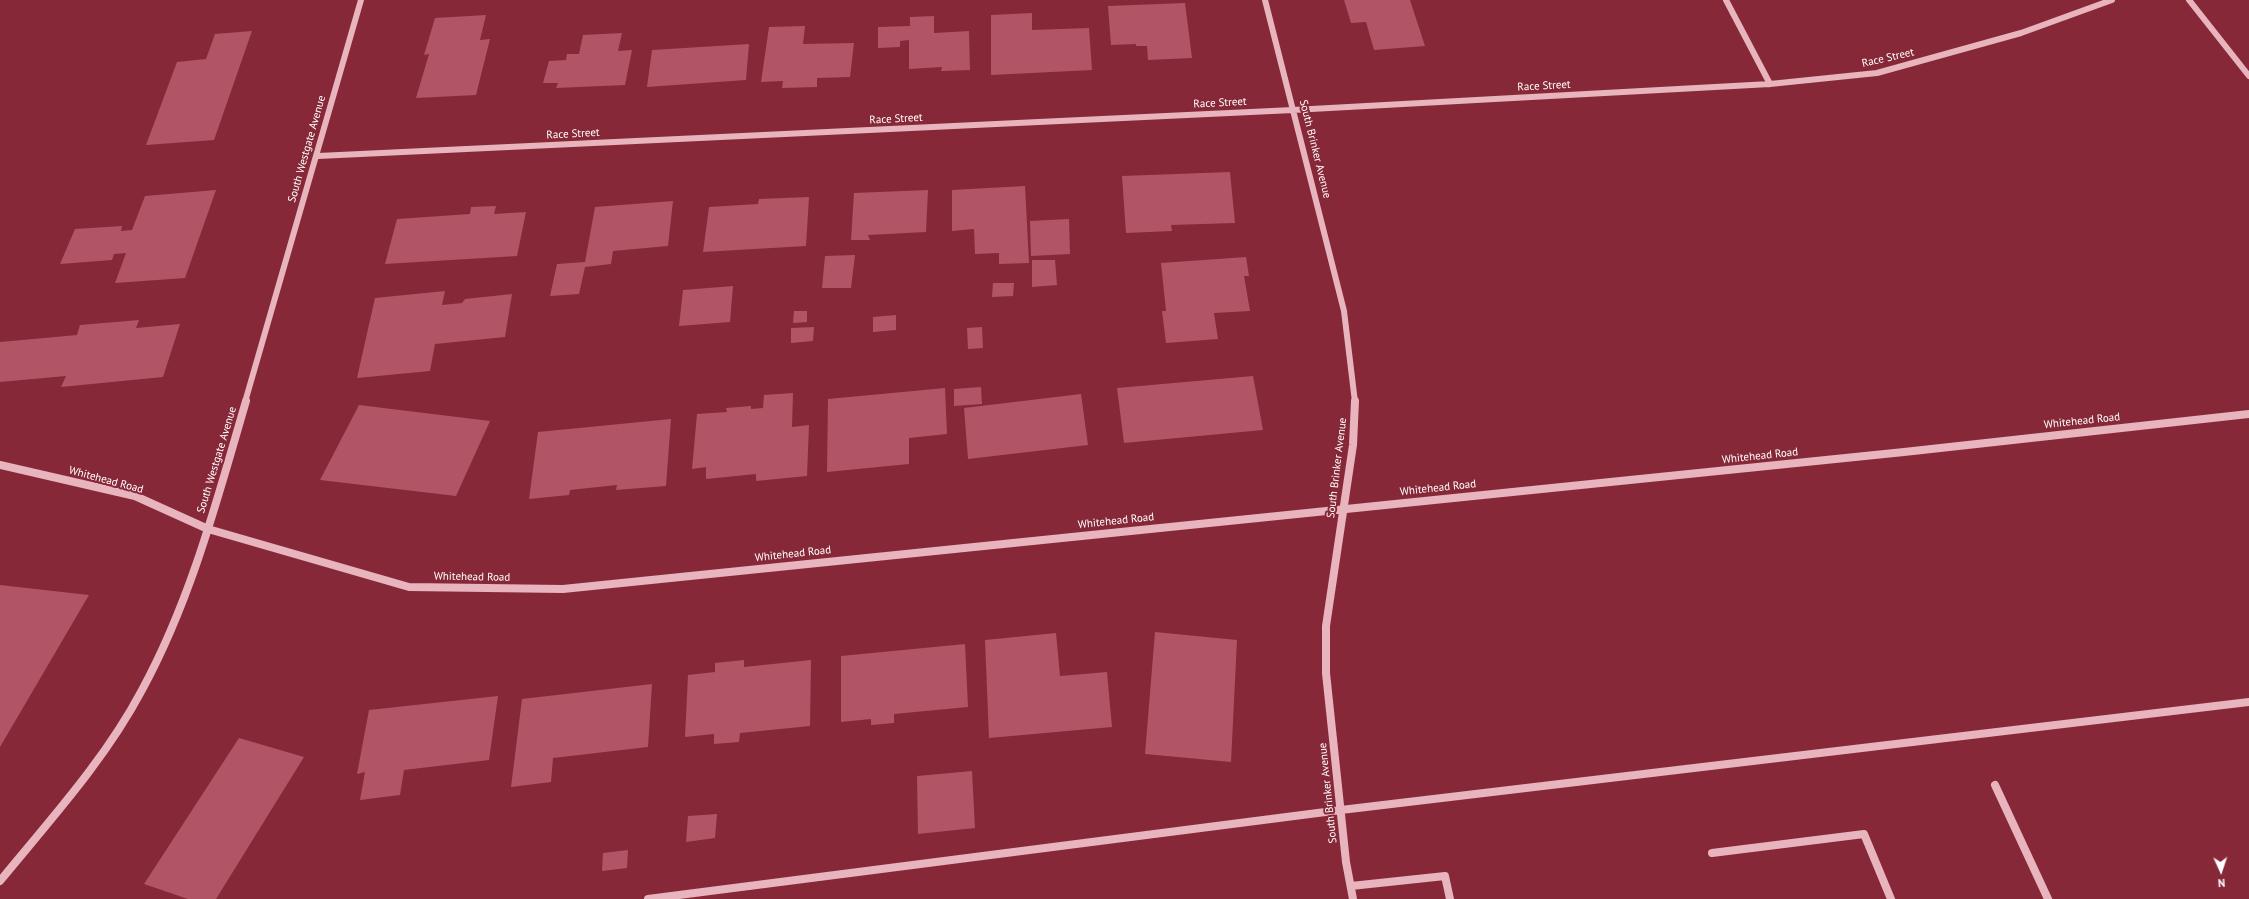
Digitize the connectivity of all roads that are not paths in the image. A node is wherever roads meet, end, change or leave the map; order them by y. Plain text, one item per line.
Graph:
1 (361, 0) edge
2 (1265, 0) edge
3 (1726, 0) edge
4 (2112, 0) edge
5 (2189, 0) edge
6 (2249, 76) edge
7 (1770, 84) junction
8 (1294, 110) junction
9 (318, 156) junction
10 (2249, 414) edge
11 (0, 465) edge
12 (1342, 509) junction
13 (208, 529) junction
14 (2249, 702) edge
15 (1995, 785) dead end
16 (1341, 810) junction
17 (1712, 853) dead end
18 (0, 881) edge
19 (1351, 886) junction
20 (648, 899) edge
21 (1353, 899) edge
22 (1450, 899) edge
23 (1891, 899) edge
24 (2048, 899) edge

1 - 9 street, South Westgate Avenue
2 - 8 street, South Brinker Avenue
3 - 7 street
4 - 7 street, Race Street
5 - 6 street
7 - 8 street, Race Street
8 - 9 street, Race Street
8 - 12 street, South Brinker Avenue
9 - 13 street, South Westgate Avenue
10 - 12 street, Whitehead Road
11 - 13 street, Whitehead Road
12 - 13 street, Whitehead Road
12 - 16 street, South Brinker Avenue
13 - 18 street, South Westgate Avenue
14 - 16 street
15 - 24 street
16 - 19 street, South Brinker Avenue
16 - 20 street
17 - 23 street
19 - 21 street, South Brinker Avenue
19 - 22 street

